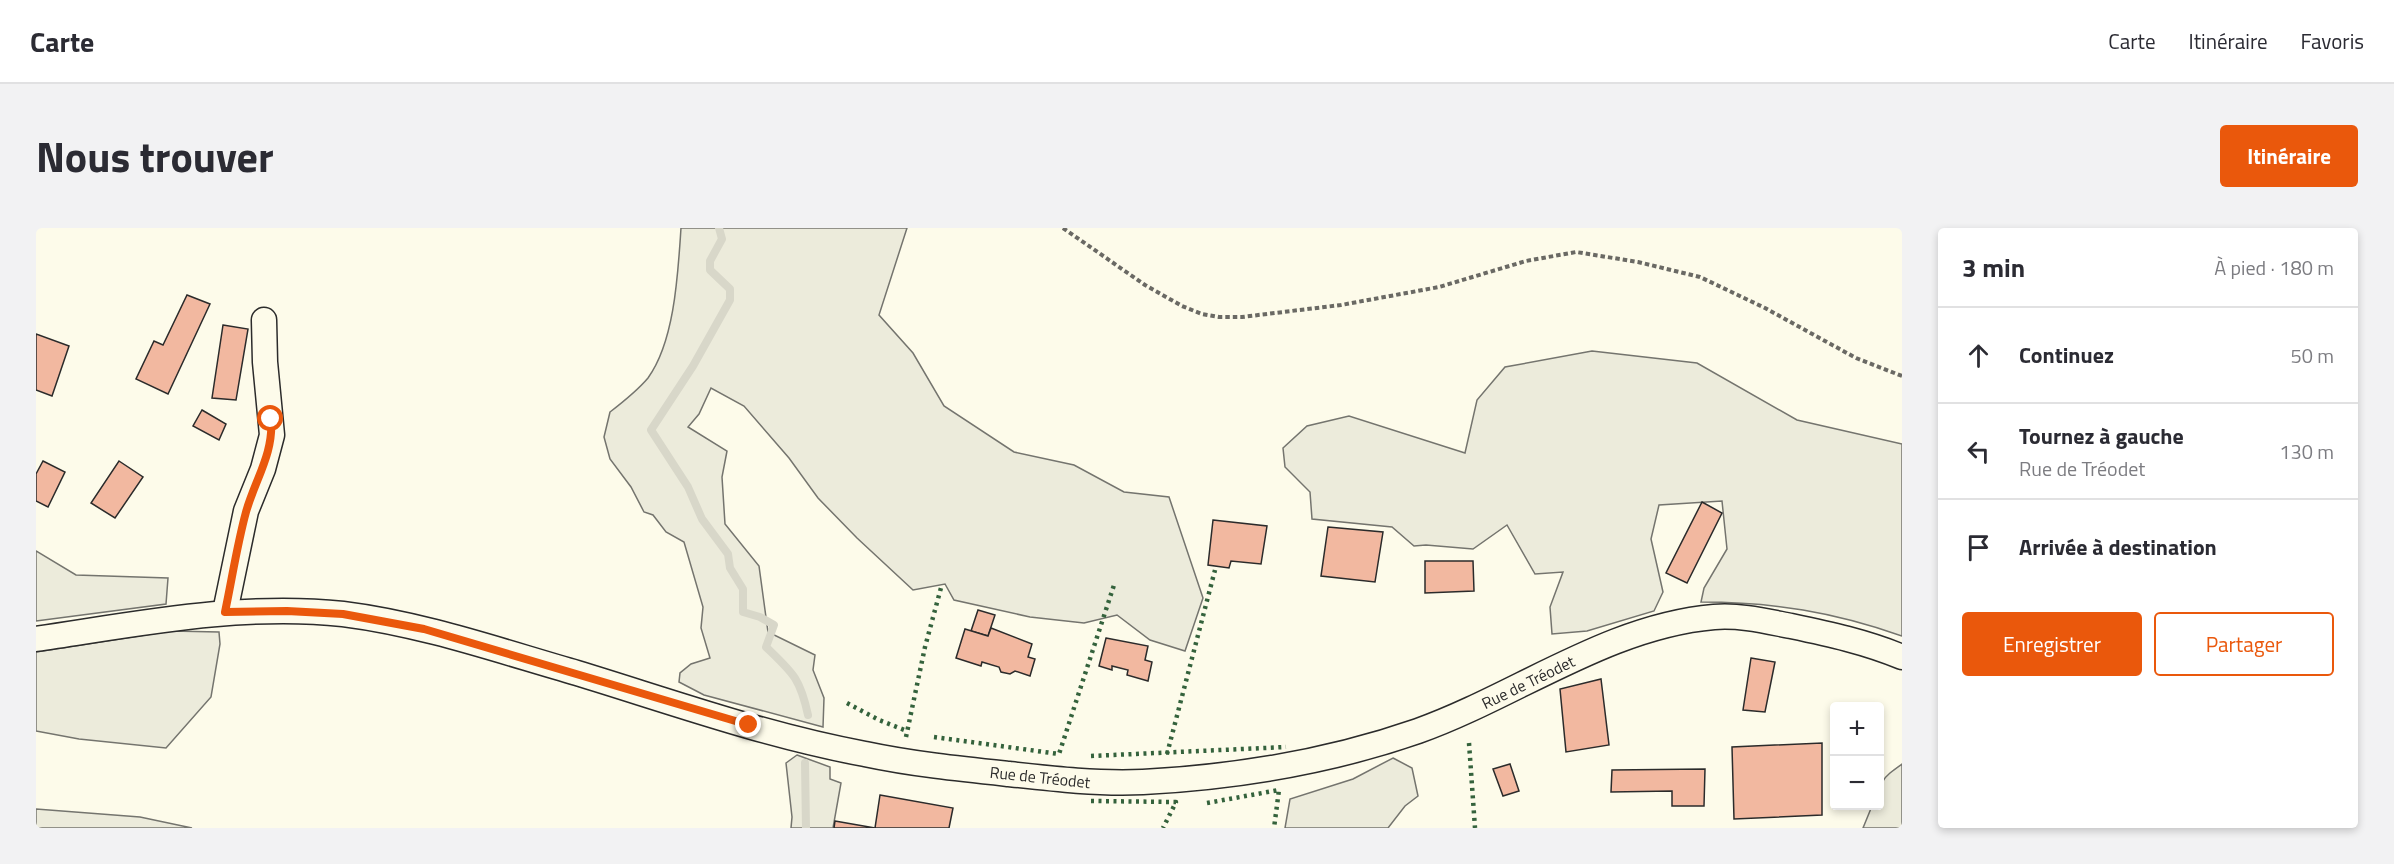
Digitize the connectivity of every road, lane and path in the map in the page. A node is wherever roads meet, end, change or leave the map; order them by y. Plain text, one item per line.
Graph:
1 (1064, 228) edge
2 (264, 320) dead end
3 (1902, 376) edge
4 (225, 612) junction
5 (36, 639) edge
6 (1902, 657) edge

1 - 3 path
2 - 4 street
4 - 5 street, Rue de Tréodet
4 - 6 street, Rue de Tréodet

